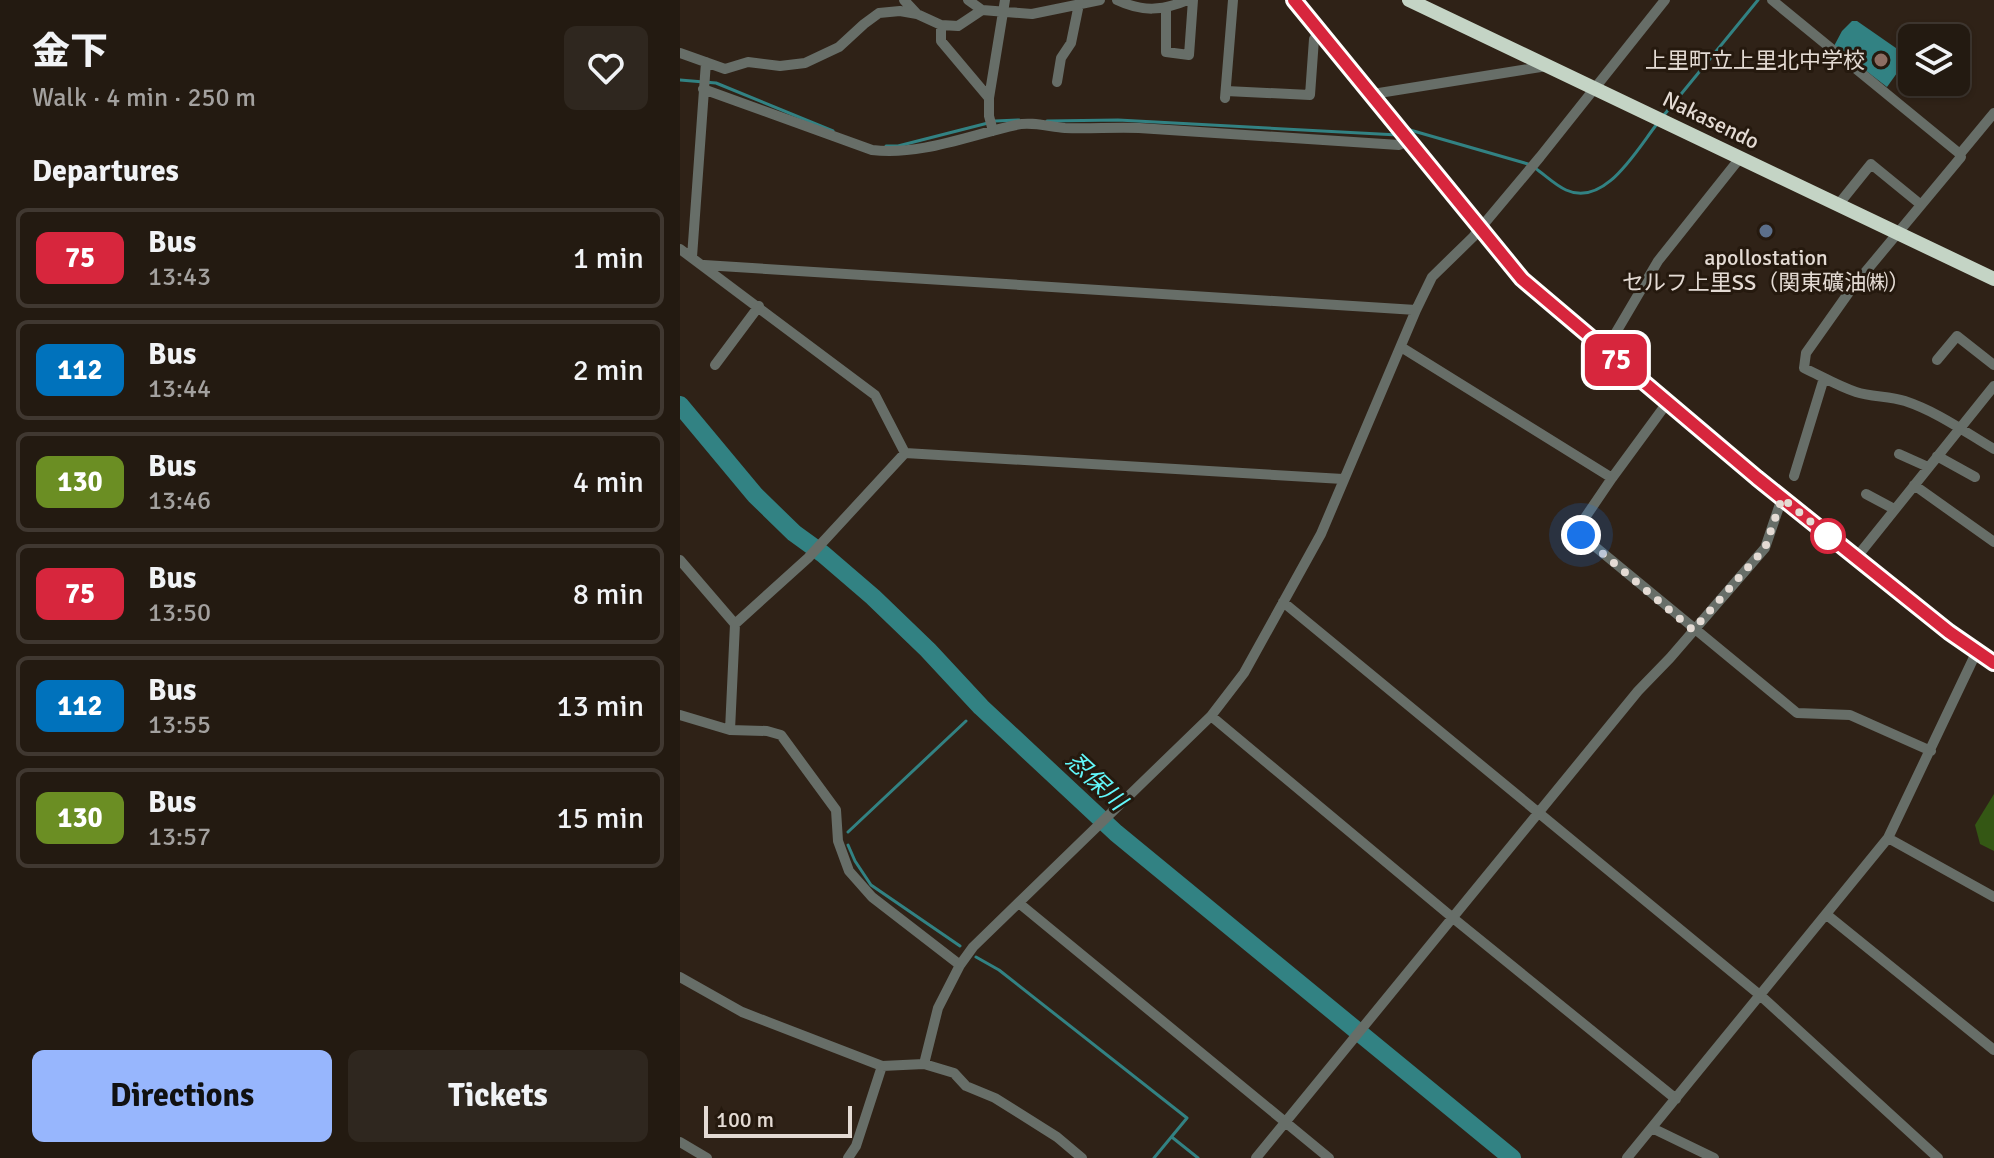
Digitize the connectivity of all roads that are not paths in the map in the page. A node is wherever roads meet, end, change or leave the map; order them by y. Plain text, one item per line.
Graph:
1 (904, 0) edge
2 (968, 0) edge
3 (1100, 0) edge
4 (1117, 0) edge
5 (1190, 0) edge
6 (1233, 0) edge
7 (1294, 0) edge
8 (1409, 0) edge
9 (1665, 0) edge
10 (1772, 0) edge
11 (1079, 4) junction
12 (1004, 6) edge
13 (1166, 8) junction
14 (982, 10) junction
15 (917, 14) junction
16 (941, 25) junction
17 (1320, 33) junction
18 (680, 53) edge
19 (706, 62) junction
20 (1547, 66) junction
21 (1057, 82) dead end
22 (1594, 88) junction
23 (703, 89) junction
24 (1372, 96) junction
25 (989, 98) junction
26 (1994, 113) edge
27 (993, 131) junction
28 (1404, 136) junction
29 (1960, 154) junction
30 (1740, 158) junction
31 (1920, 204) junction
32 (1838, 205) junction
33 (1478, 227) junction
34 (1896, 233) junction
35 (680, 249) edge
36 (692, 257) junction
37 (704, 265) junction
38 (1994, 279) edge
39 (759, 306) junction
40 (1416, 310) junction
41 (1401, 347) junction
42 (1605, 351) junction
43 (1937, 360) dead end
44 (715, 365) dead end
45 (1994, 365) edge
46 (1824, 378) junction
47 (1994, 386) edge
48 (1667, 403) junction
49 (1961, 427) junction
50 (1994, 449) edge
51 (905, 453) junction
52 (1899, 454) dead end
53 (1937, 456) junction
54 (1928, 467) junction
55 (1794, 476) dead end
56 (1975, 477) dead end
57 (1612, 478) junction
58 (1343, 479) junction
59 (1914, 485) junction
60 (1866, 494) dead end
61 (1782, 498) junction
62 (1894, 509) junction
63 (1994, 542) edge
64 (1856, 558) junction
65 (680, 560) edge
66 (1283, 602) junction
67 (735, 624) junction
68 (1693, 630) junction
69 (1977, 651) junction
70 (1994, 663) edge
71 (680, 715) edge
72 (1211, 716) junction
73 (730, 730) junction
74 (1931, 751) junction
75 (1540, 812) junction
76 (1888, 838) junction
77 (1994, 897) edge
78 (1020, 904) junction
79 (1827, 915) junction
80 (1453, 918) junction
81 (960, 965) junction
82 (680, 977) edge
83 (1761, 996) junction
84 (1994, 1050) edge
85 (924, 1064) junction
86 (882, 1066) junction
87 (1676, 1099) junction
88 (1285, 1122) junction
89 (1652, 1128) junction
90 (680, 1142) edge
91 (707, 1158) edge
92 (848, 1158) edge
93 (1082, 1158) edge
94 (1256, 1158) edge
95 (1329, 1158) edge
96 (1627, 1158) edge
97 (1714, 1158) edge
98 (1938, 1158) edge

1 - 15 street
2 - 14 street
3 - 11 street
4 - 13 street
5 - 13 street
5 - 13 street
6 - 17 street
7 - 17 main road
8 - 20 highway, Nakasendo
9 - 22 street
10 - 29 street
11 - 12 street
11 - 21 street
12 - 14 street
12 - 25 street
14 - 16 street
15 - 16 street
15 - 19 street
16 - 25 street
17 - 24 main road
18 - 19 street
19 - 23 street
20 - 22 highway, Nakasendo
20 - 24 street
22 - 30 highway, Nakasendo
22 - 33 street
23 - 27 street
23 - 36 street
24 - 28 main road
25 - 27 street
26 - 29 street
27 - 28 street
28 - 33 main road
29 - 31 street
30 - 32 highway, Nakasendo
30 - 42 street
31 - 32 street
31 - 34 street
32 - 34 highway, Nakasendo
33 - 40 street
33 - 42 main road
34 - 38 highway, Nakasendo
34 - 46 street
35 - 36 street
36 - 37 street
37 - 39 street
37 - 40 street
39 - 44 street
39 - 51 street
40 - 41 street
41 - 57 street
41 - 58 street
42 - 48 main road
43 - 45 street
46 - 49 street
46 - 55 street
47 - 49 street
48 - 57 street
48 - 61 main road
49 - 50 street
49 - 53 street
51 - 58 street
51 - 67 street
52 - 54 street
53 - 54 street
53 - 56 street
54 - 59 street
57 - 68 street
58 - 66 street
59 - 62 street
59 - 63 street
60 - 62 street
61 - 64 main road
61 - 68 street
62 - 64 street
64 - 69 main road
65 - 67 street
66 - 72 street
66 - 75 street
67 - 73 street
68 - 74 street
68 - 75 street
69 - 70 main road
69 - 74 street
71 - 73 street
72 - 78 street
72 - 80 street
73 - 81 street
74 - 76 street
75 - 80 street
75 - 83 street
76 - 77 street
76 - 79 street
78 - 81 street
78 - 88 street
79 - 83 street
79 - 84 street
80 - 87 street
80 - 88 street
81 - 85 street
82 - 86 street
83 - 87 street
83 - 98 street
85 - 86 street
85 - 93 street
86 - 92 street
87 - 89 street
88 - 94 street
88 - 95 street
89 - 96 street
89 - 97 street
90 - 91 street

